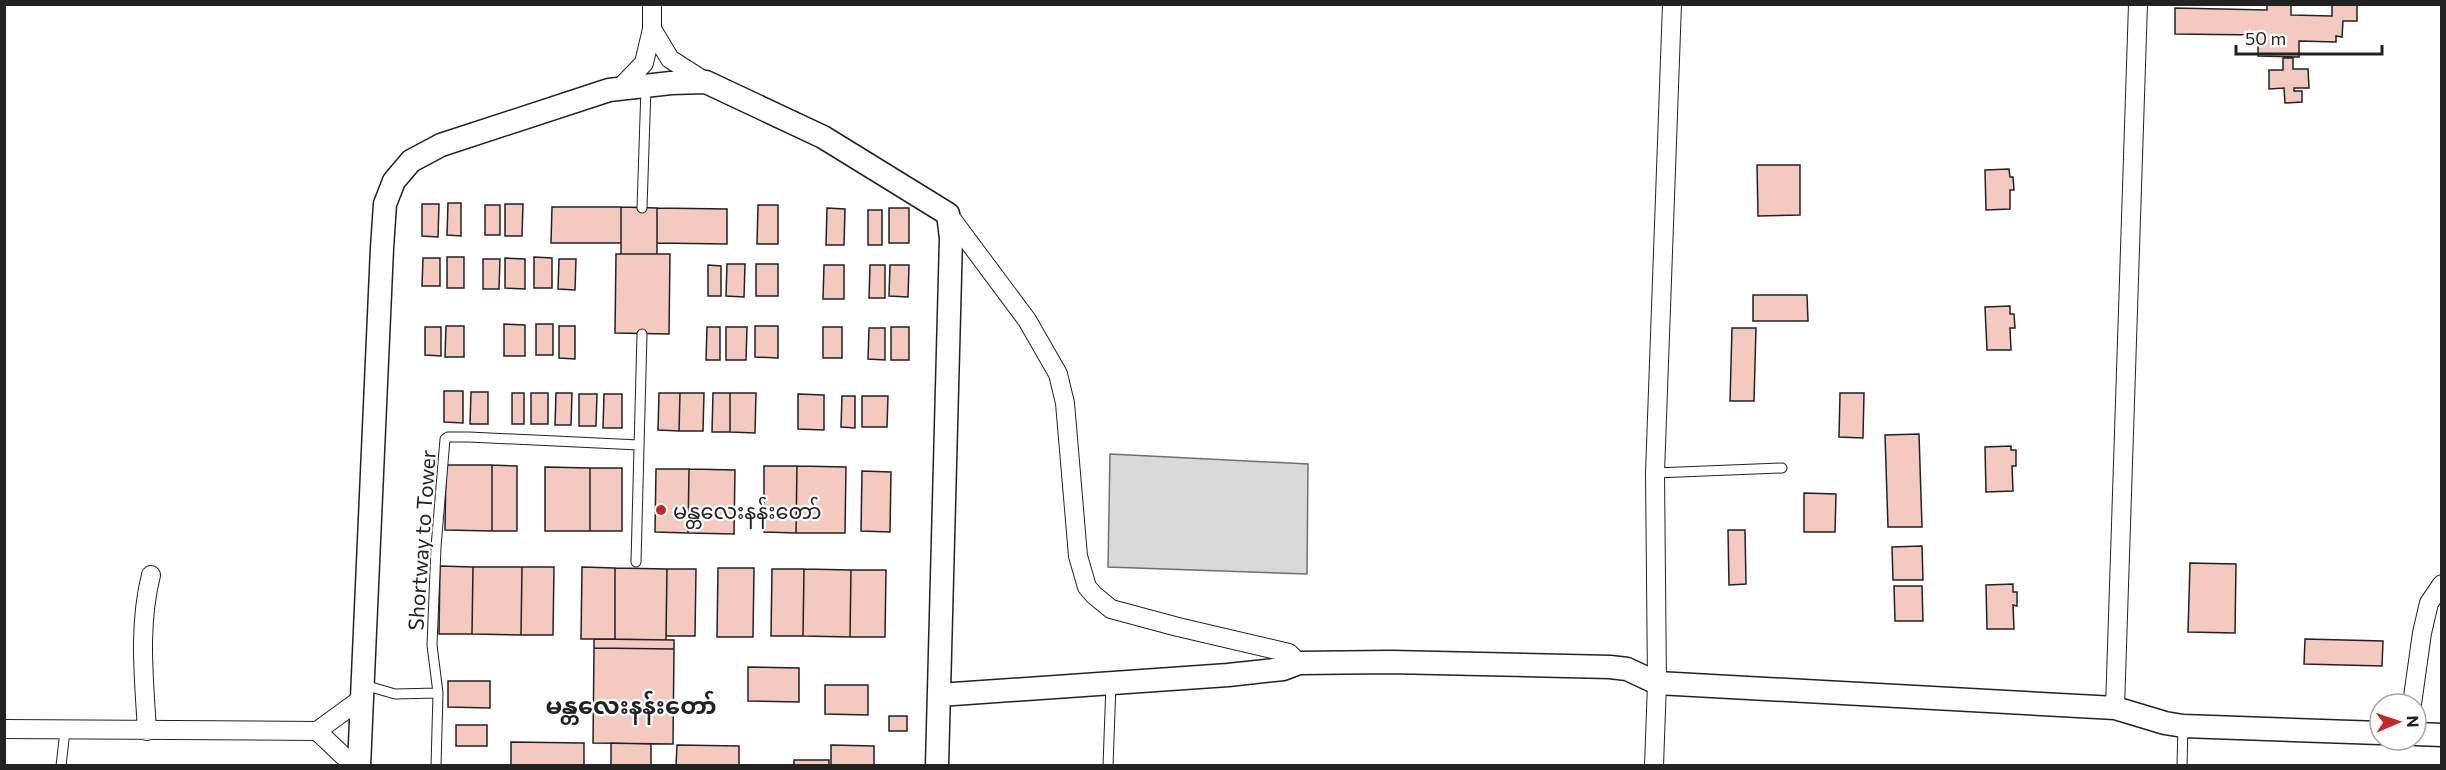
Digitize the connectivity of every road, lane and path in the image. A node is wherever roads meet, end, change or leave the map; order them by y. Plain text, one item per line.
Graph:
1 (652, 4) edge
2 (1672, 4) edge
3 (2138, 4) edge
4 (652, 29) junction
5 (706, 82) junction
6 (646, 84) junction
7 (620, 88) junction
8 (642, 208) dead end
9 (948, 214) junction
10 (642, 334) dead end
11 (639, 445) junction
12 (1782, 468) dead end
13 (1655, 473) junction
14 (636, 562) dead end
15 (151, 575) dead end
16 (2442, 584) edge
17 (1299, 663) junction
18 (1657, 683) junction
19 (1111, 684) junction
20 (361, 692) junction
21 (2414, 692) edge
22 (438, 693) junction
23 (939, 695) junction
24 (2115, 708) junction
25 (2183, 726) junction
26 (4, 729) edge
27 (65, 731) junction
28 (147, 731) junction
29 (317, 731) junction
30 (2368, 733) edge
31 (61, 765) edge
32 (354, 765) edge
33 (359, 765) edge
34 (436, 765) edge
35 (937, 765) edge
36 (1108, 765) edge
37 (1654, 765) edge
38 (2182, 765) edge

1 - 4 street
2 - 13 street
3 - 24 street
4 - 5 street
4 - 7 street
5 - 6 street
5 - 9 street
6 - 7 street
6 - 8 lane
7 - 20 street
9 - 17 street
9 - 23 street
10 - 11 lane
11 - 14 lane
11 - 22 lane, Shortway to Tower
12 - 13 lane
13 - 18 street
15 - 28 street
16 - 21 street
17 - 18 street
17 - 19 street
18 - 24 street
18 - 37 street
19 - 23 street
19 - 36 lane
20 - 22 lane
20 - 29 street
20 - 33 street
22 - 34 lane, Shortway to Tower
23 - 35 street
24 - 25 street
25 - 30 street
25 - 38 lane
26 - 27 street
27 - 28 street
27 - 31 lane
28 - 29 street
29 - 32 street

